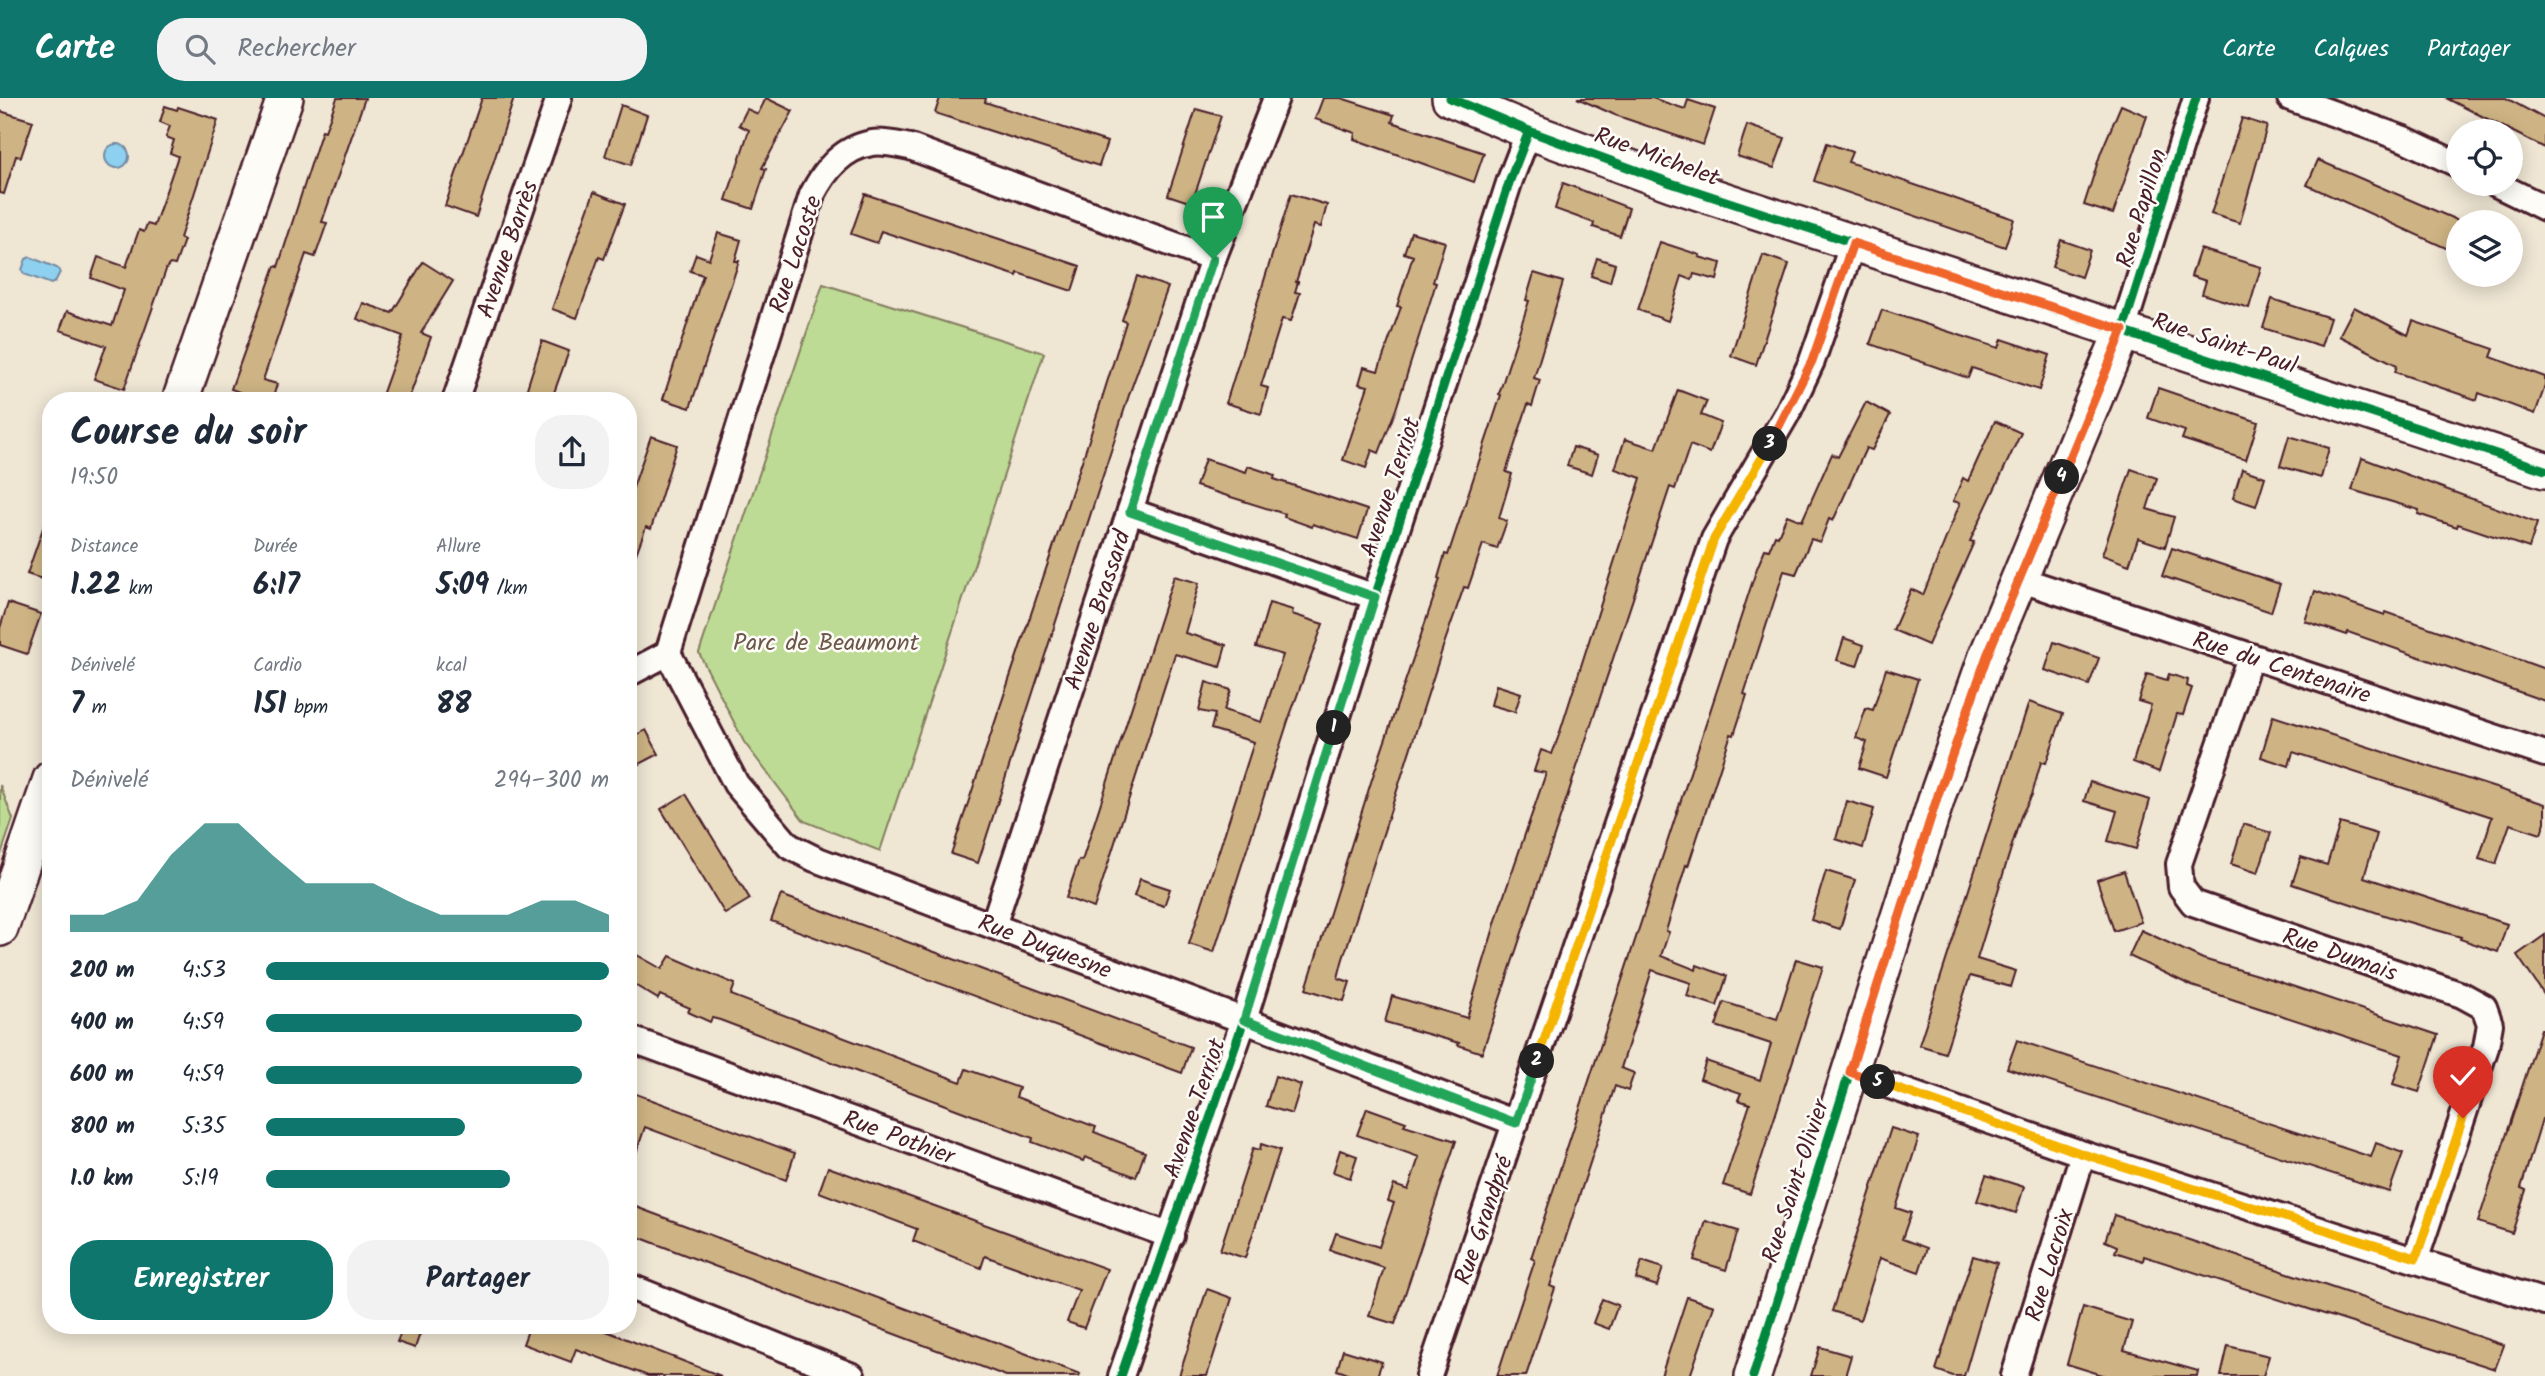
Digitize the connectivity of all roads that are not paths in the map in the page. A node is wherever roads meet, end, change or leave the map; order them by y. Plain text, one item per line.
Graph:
1 (285, 98) edge
2 (559, 98) edge
3 (1276, 98) edge
4 (1450, 98) edge
5 (2196, 98) edge
6 (2290, 98) edge
7 (1529, 131) junction
8 (2446, 160) edge
9 (2520, 196) edge
10 (2545, 208) edge
11 (1853, 243) junction
12 (1213, 259) junction
13 (2123, 330) junction
14 (183, 392) edge
15 (458, 392) edge
16 (2545, 470) edge
17 (1130, 512) junction
18 (2019, 579) junction
19 (1375, 597) junction
20 (668, 653) junction
21 (2250, 657) junction
22 (637, 669) edge
23 (2545, 754) edge
24 (42, 805) edge
25 (993, 926) junction
26 (0, 928) edge
27 (1244, 1020) junction
28 (637, 1041) edge
29 (1850, 1072) junction
30 (1516, 1123) junction
31 (2083, 1154) junction
32 (1171, 1236) junction
33 (2416, 1258) junction
34 (637, 1290) edge
35 (2545, 1302) edge
36 (852, 1376) edge
37 (1121, 1376) edge
38 (1429, 1376) edge
39 (1753, 1376) edge
40 (2014, 1376) edge

1 - 14 street
2 - 15 street, Avenue Barrès
3 - 12 street, Avenue Brassard
4 - 7 street, Rue Michelet
5 - 13 street, Rue Papillon
6 - 8 street
7 - 11 street, Rue Michelet
7 - 19 street, Avenue Terriot
9 - 10 street
11 - 13 street, Rue Saint-Paul
11 - 30 street, Rue Grandpré
12 - 17 street, Avenue Brassard
12 - 20 street, Rue Lacoste
13 - 16 street, Rue Saint-Paul
13 - 18 street, Rue Saint-Olivier
17 - 19 street
17 - 25 street, Avenue Brassard
18 - 21 street, Rue du Centenaire
18 - 29 street, Rue Saint-Olivier
19 - 27 street, Avenue Terriot
20 - 22 street
20 - 25 street, Rue Duquesne
21 - 23 street, Rue du Centenaire
21 - 33 street, Rue Dumais
24 - 26 street
25 - 27 street, Rue Duquesne
27 - 30 street, Rue Duquesne
27 - 32 street, Avenue Terriot
28 - 32 street, Rue Pothier
29 - 31 street
29 - 39 street, Rue Saint-Olivier
30 - 38 street, Rue Grandpré
31 - 33 street
31 - 40 street, Rue Lacroix
32 - 37 street, Avenue Terriot
33 - 35 street
34 - 36 street

